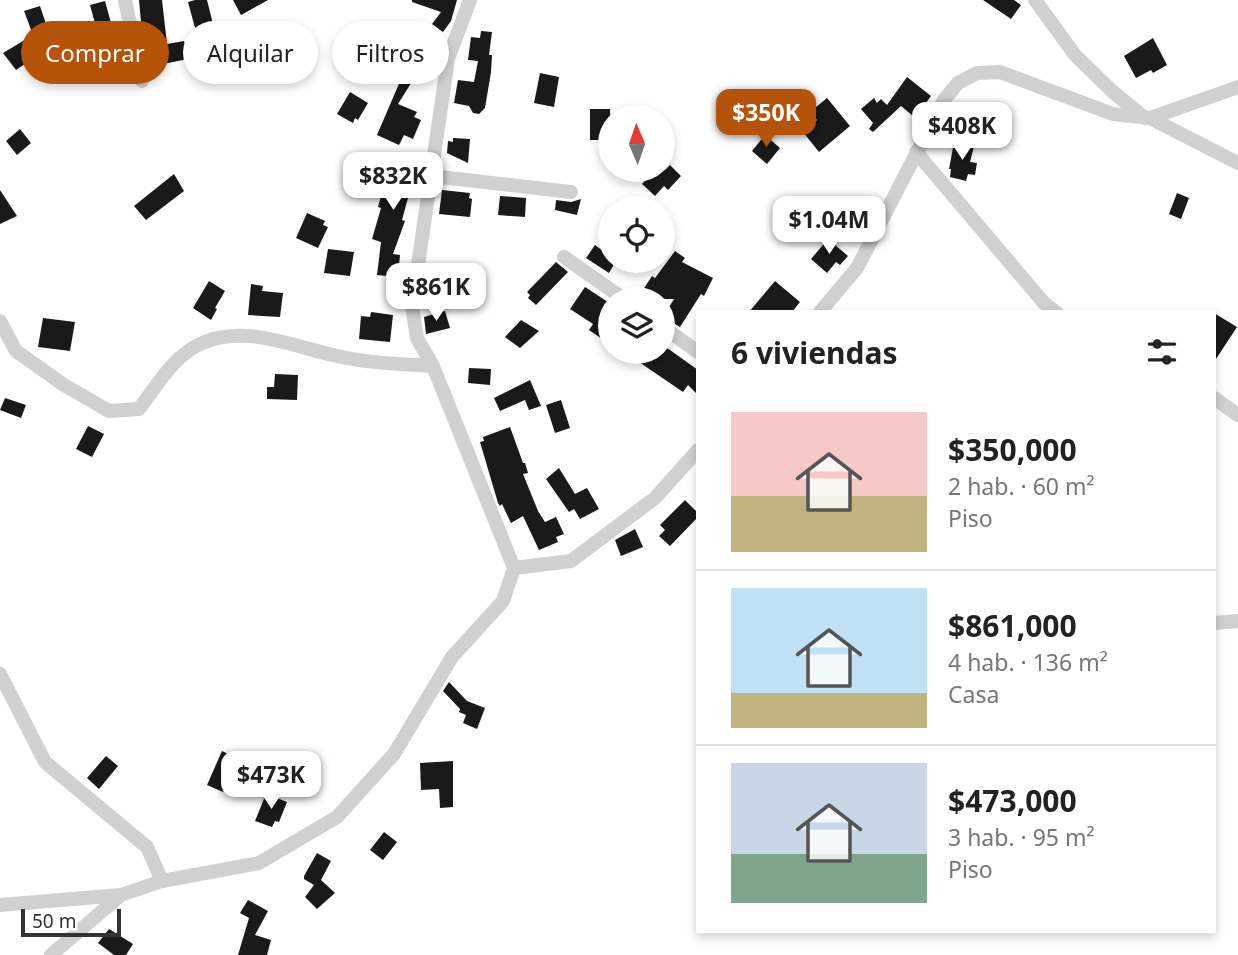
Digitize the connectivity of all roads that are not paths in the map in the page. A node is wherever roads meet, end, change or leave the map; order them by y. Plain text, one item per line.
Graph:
1 (125, 0) edge
2 (470, 0) edge
3 (1035, 0) edge
4 (129, 21) edge
5 (1238, 87) edge
6 (1148, 118) junction
7 (916, 152) junction
8 (1238, 163) edge
9 (431, 176) junction
10 (571, 192) dead end
11 (564, 257) dead end
12 (607, 287) edge
13 (822, 310) edge
14 (1053, 310) edge
15 (0, 321) edge
16 (675, 336) edge
17 (696, 351) edge
18 (432, 366) junction
19 (1216, 399) edge
20 (1238, 415) edge
21 (696, 452) edge
22 (514, 569) junction
23 (1238, 621) edge
24 (1216, 622) edge
25 (0, 674) edge
26 (162, 881) junction
27 (121, 895) junction
28 (0, 905) edge
29 (51, 955) edge

1 - 4 street
2 - 9 street
3 - 6 street
5 - 6 street
6 - 7 street
6 - 8 street
7 - 13 street
7 - 14 street
9 - 10 street
9 - 18 street
11 - 12 street
15 - 18 street
16 - 17 street
18 - 22 street
19 - 20 street
21 - 22 street
22 - 26 street
23 - 24 street
25 - 26 street
26 - 27 street
27 - 28 street
27 - 29 street

